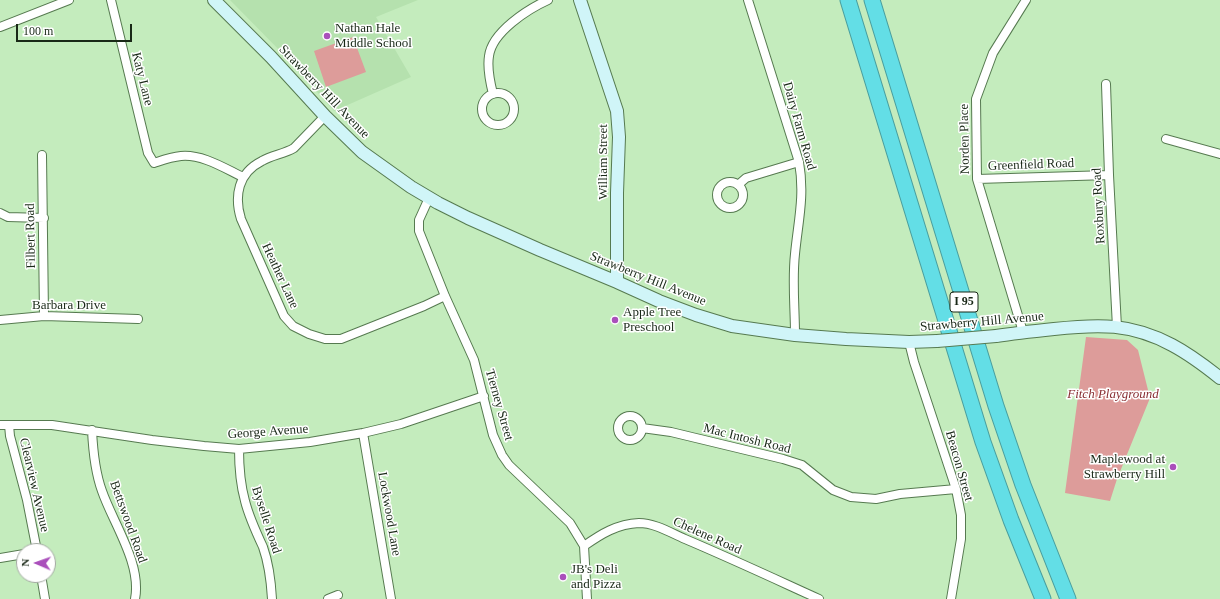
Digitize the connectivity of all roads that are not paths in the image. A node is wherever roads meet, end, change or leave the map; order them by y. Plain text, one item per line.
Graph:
1 (69, 0) edge
2 (111, 0) edge
3 (214, 0) edge
4 (548, 0) edge
5 (580, 0) edge
6 (748, 0) edge
7 (848, 0) edge
8 (872, 0) edge
9 (1026, 0) edge
10 (0, 27) edge
11 (1106, 84) dead end
12 (493, 94) junction
13 (325, 116) junction
14 (1166, 139) dead end
15 (1220, 154) edge
16 (42, 155) dead end
17 (799, 162) junction
18 (1109, 175) junction
19 (243, 177) junction
20 (977, 179) junction
21 (738, 185) dead end
22 (430, 198) junction
23 (0, 213) edge
24 (44, 218) junction
25 (617, 282) junction
26 (445, 296) junction
27 (44, 316) junction
28 (138, 319) dead end
29 (0, 320) edge
30 (1118, 327) junction
31 (1024, 332) junction
32 (795, 335) junction
33 (909, 342) junction
34 (1220, 378) edge
35 (484, 396) junction
36 (0, 425) edge
37 (9, 425) junction
38 (642, 428) dead end
39 (92, 430) junction
40 (363, 433) junction
41 (239, 448) junction
42 (956, 489) junction
43 (35, 543) edge
44 (584, 546) junction
45 (16, 555) edge
46 (0, 558) edge
47 (42, 583) edge
48 (338, 595) dead end
49 (45, 599) edge
50 (135, 599) edge
51 (272, 599) edge
52 (328, 599) edge
53 (391, 599) edge
54 (587, 599) edge
55 (819, 599) edge
56 (951, 599) edge
57 (1043, 599) edge
58 (1068, 599) edge

1 - 10 street
2 - 19 street, Katy Lane
3 - 13 main road, Strawberry Hill Avenue
4 - 12 street
5 - 25 main road, William Street
6 - 17 street, Dairy Farm Road
7 - 57 highway, I 95
8 - 58 highway, I 95
9 - 20 street, Norden Place
11 - 18 street, Roxbury Road
12 - 12 street
13 - 19 street
13 - 22 main road, Strawberry Hill Avenue
14 - 15 street
16 - 24 street, Filbert Road
17 - 21 street
17 - 32 street, Dairy Farm Road
18 - 20 street, Greenfield Road
18 - 30 street, Roxbury Road
19 - 26 street, Heather Lane
20 - 31 street, Norden Place
22 - 25 main road, Strawberry Hill Avenue
22 - 26 street, Tierney Street
23 - 24 street
24 - 27 street, Filbert Road
25 - 32 main road, Strawberry Hill Avenue
26 - 35 street, Tierney Street
27 - 28 street, Barbara Drive
27 - 29 street, Barbara Drive
30 - 31 main road, Strawberry Hill Avenue
30 - 34 main road, Strawberry Hill Avenue
31 - 33 main road, Strawberry Hill Avenue, bridge
32 - 33 main road, Strawberry Hill Avenue
33 - 42 street, Beacon Street
35 - 40 street, George Avenue
35 - 44 street, Tierney Street
36 - 37 street, George Avenue
37 - 39 street, George Avenue
37 - 43 street, Clearview Avenue
38 - 42 street, Mac Intosh Road
39 - 41 street, George Avenue
39 - 50 street, Bettswood Road
40 - 41 street, George Avenue
40 - 53 street, Lockwood Lane
41 - 51 street, Byselle Road
42 - 56 street, Beacon Street
44 - 54 street, Tierney Street
44 - 55 street, Chelene Road
45 - 46 street
47 - 49 street
48 - 52 street

